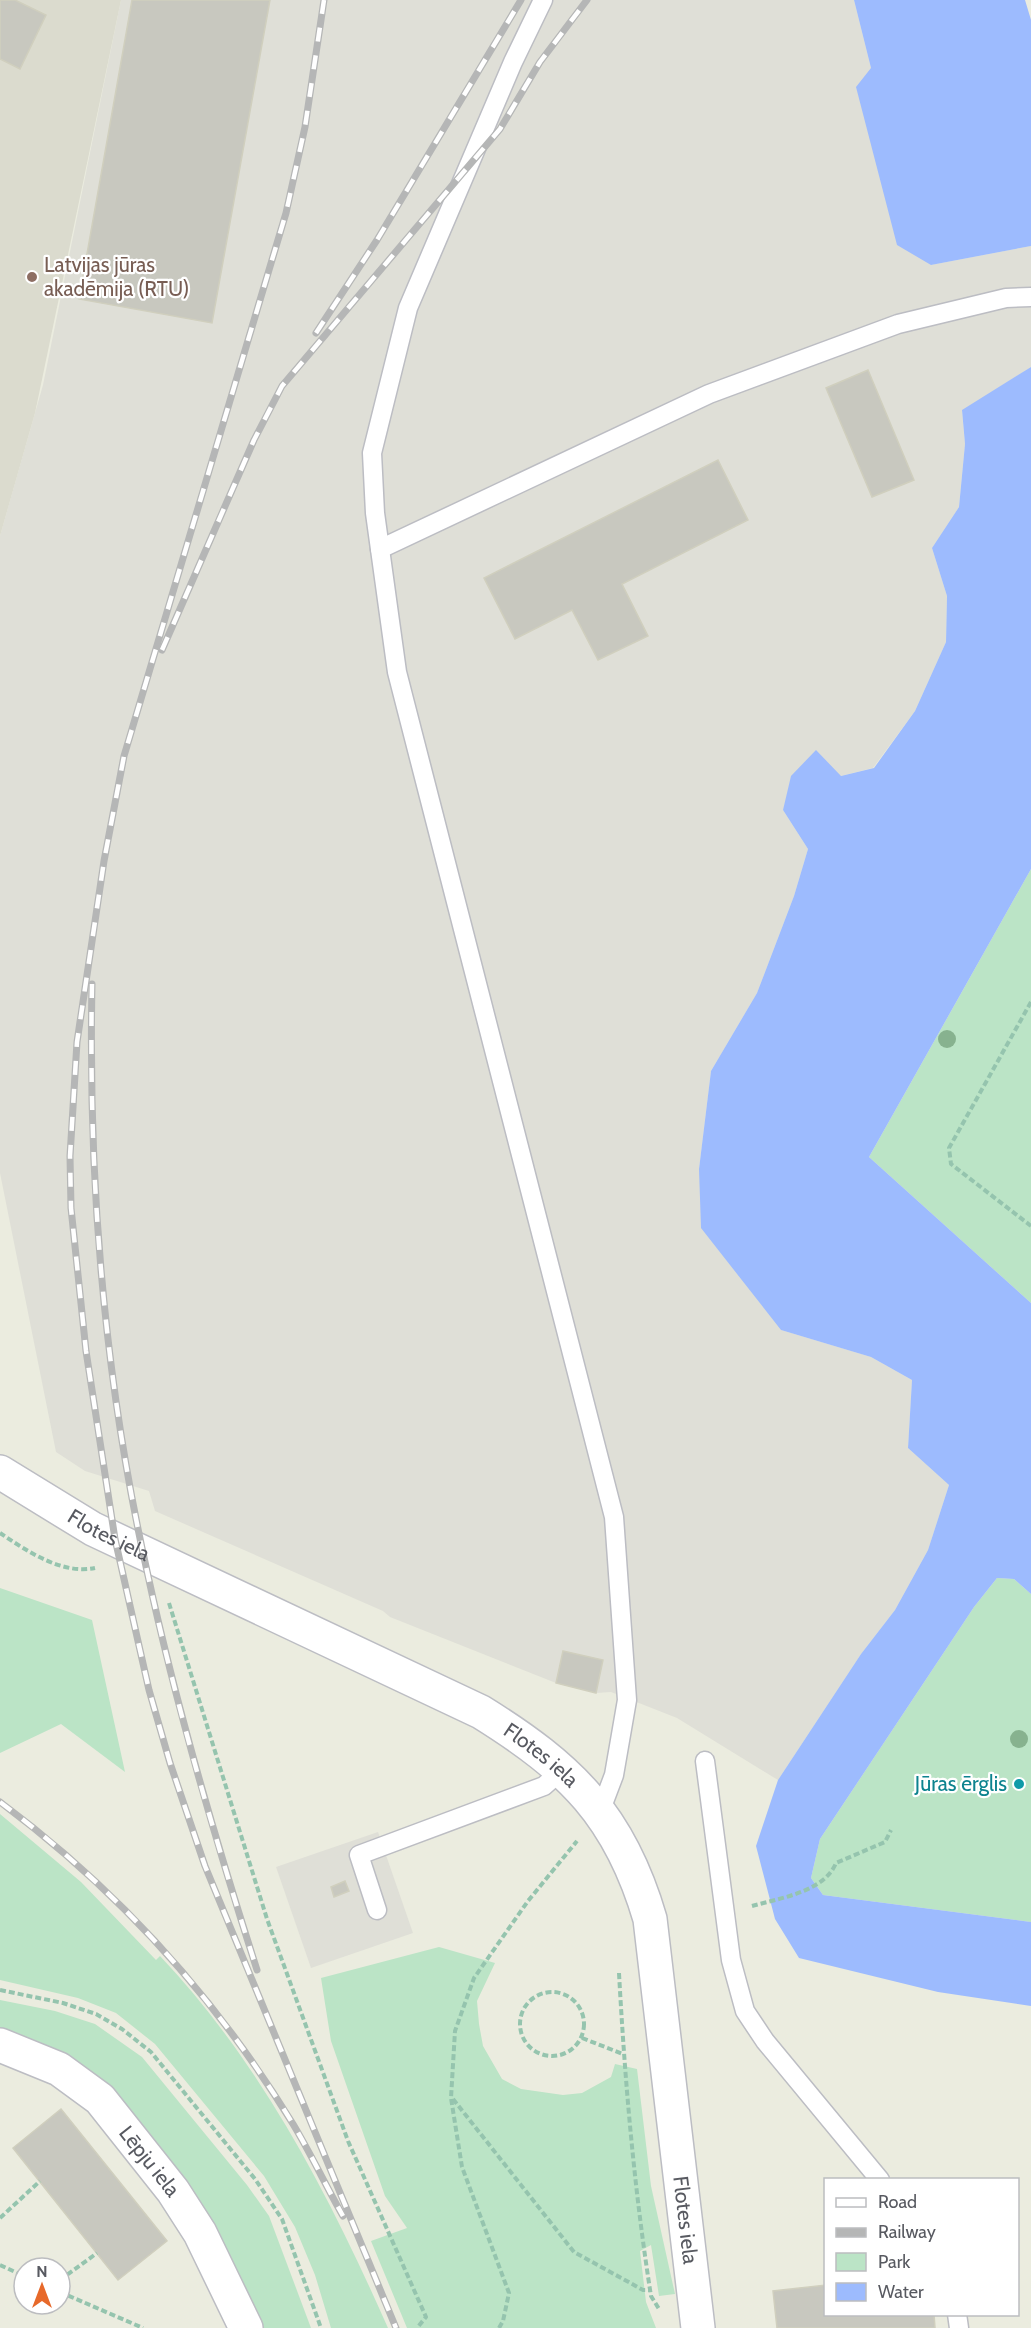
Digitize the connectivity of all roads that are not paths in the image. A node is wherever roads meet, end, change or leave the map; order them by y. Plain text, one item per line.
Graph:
1 (543, 0) edge
2 (1031, 297) edge
3 (380, 549) junction
4 (0, 1472) edge
5 (705, 1761) dead end
6 (562, 1770) junction
7 (600, 1812) junction
8 (377, 1910) dead end
9 (0, 2045) edge
10 (878, 2178) edge
11 (246, 2328) edge
12 (698, 2328) edge

1 - 3 lane
2 - 3 lane
3 - 7 lane
4 - 6 street, Flotes iela
5 - 10 lane
6 - 7 street, Flotes iela
6 - 8 lane
7 - 12 street, Flotes iela
9 - 11 street, Lēpju iela

